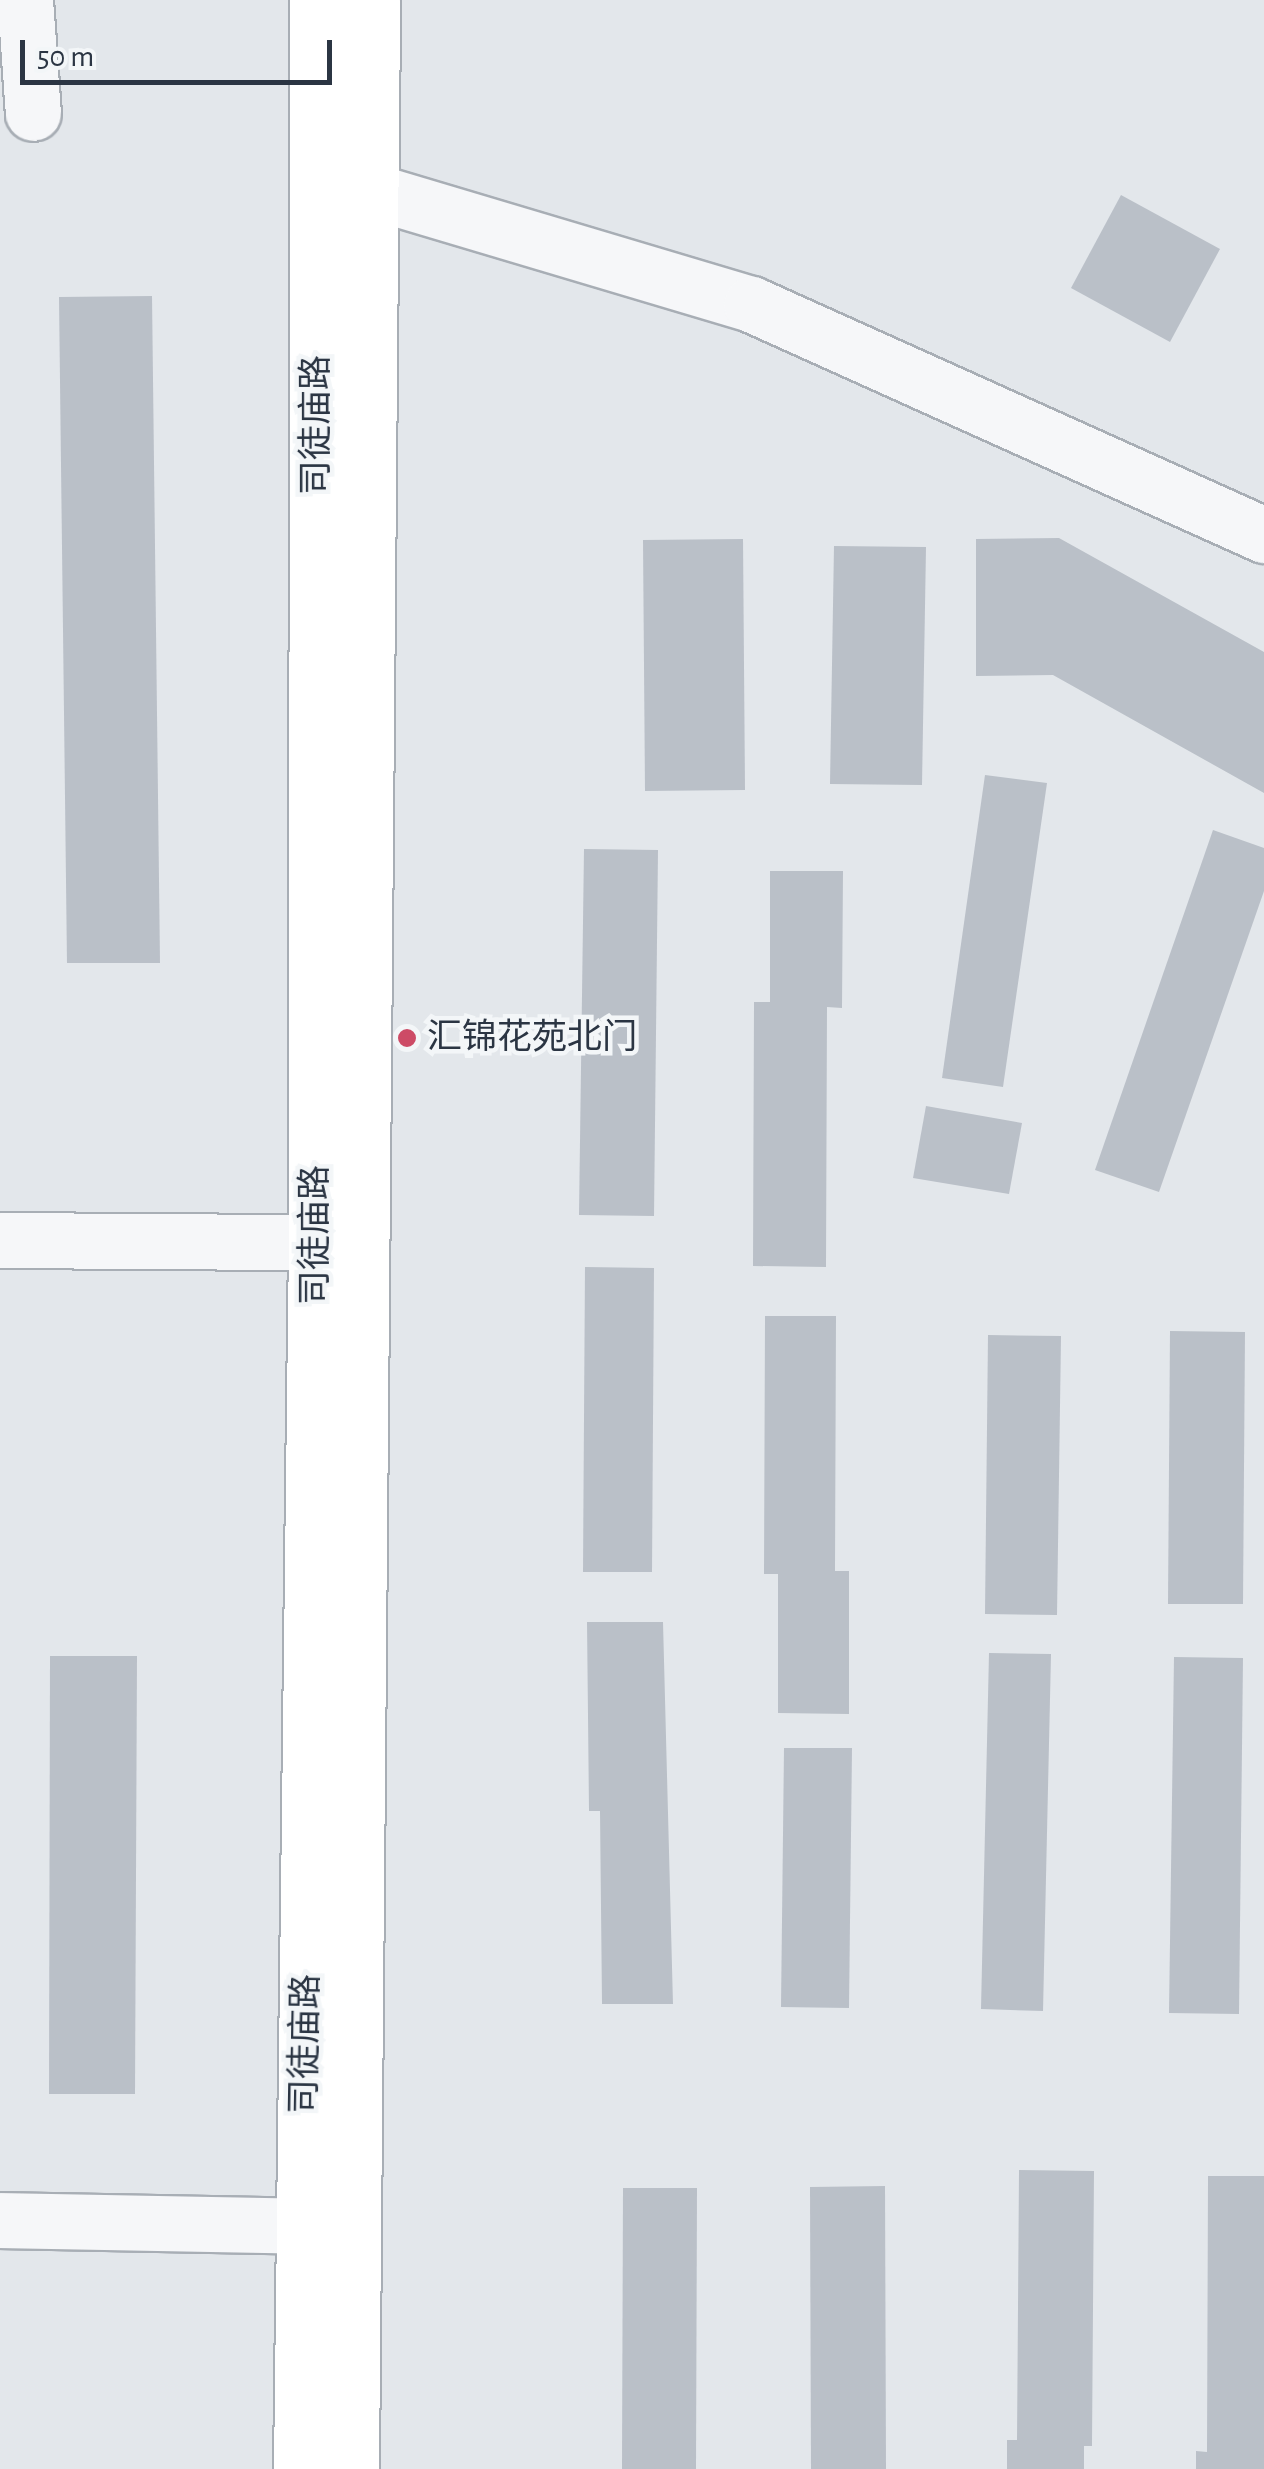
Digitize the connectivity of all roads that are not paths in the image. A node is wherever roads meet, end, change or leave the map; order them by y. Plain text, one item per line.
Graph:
1 (25, 0) edge
2 (318, 0) edge
3 (372, 0) edge
4 (33, 113) dead end
5 (317, 175) junction
6 (370, 190) junction
7 (1264, 535) edge
8 (0, 1240) edge
9 (316, 1242) junction
10 (0, 2220) edge
11 (304, 2226) junction
12 (301, 2469) edge
13 (351, 2469) edge

1 - 4 street
2 - 5 main road, 司徒庙路
3 - 6 main road, 司徒庙路
5 - 6 street
5 - 9 main road, 司徒庙路
6 - 7 street
6 - 13 main road, 司徒庙路
8 - 9 street
9 - 11 main road, 司徒庙路
10 - 11 street
11 - 12 main road, 司徒庙路

